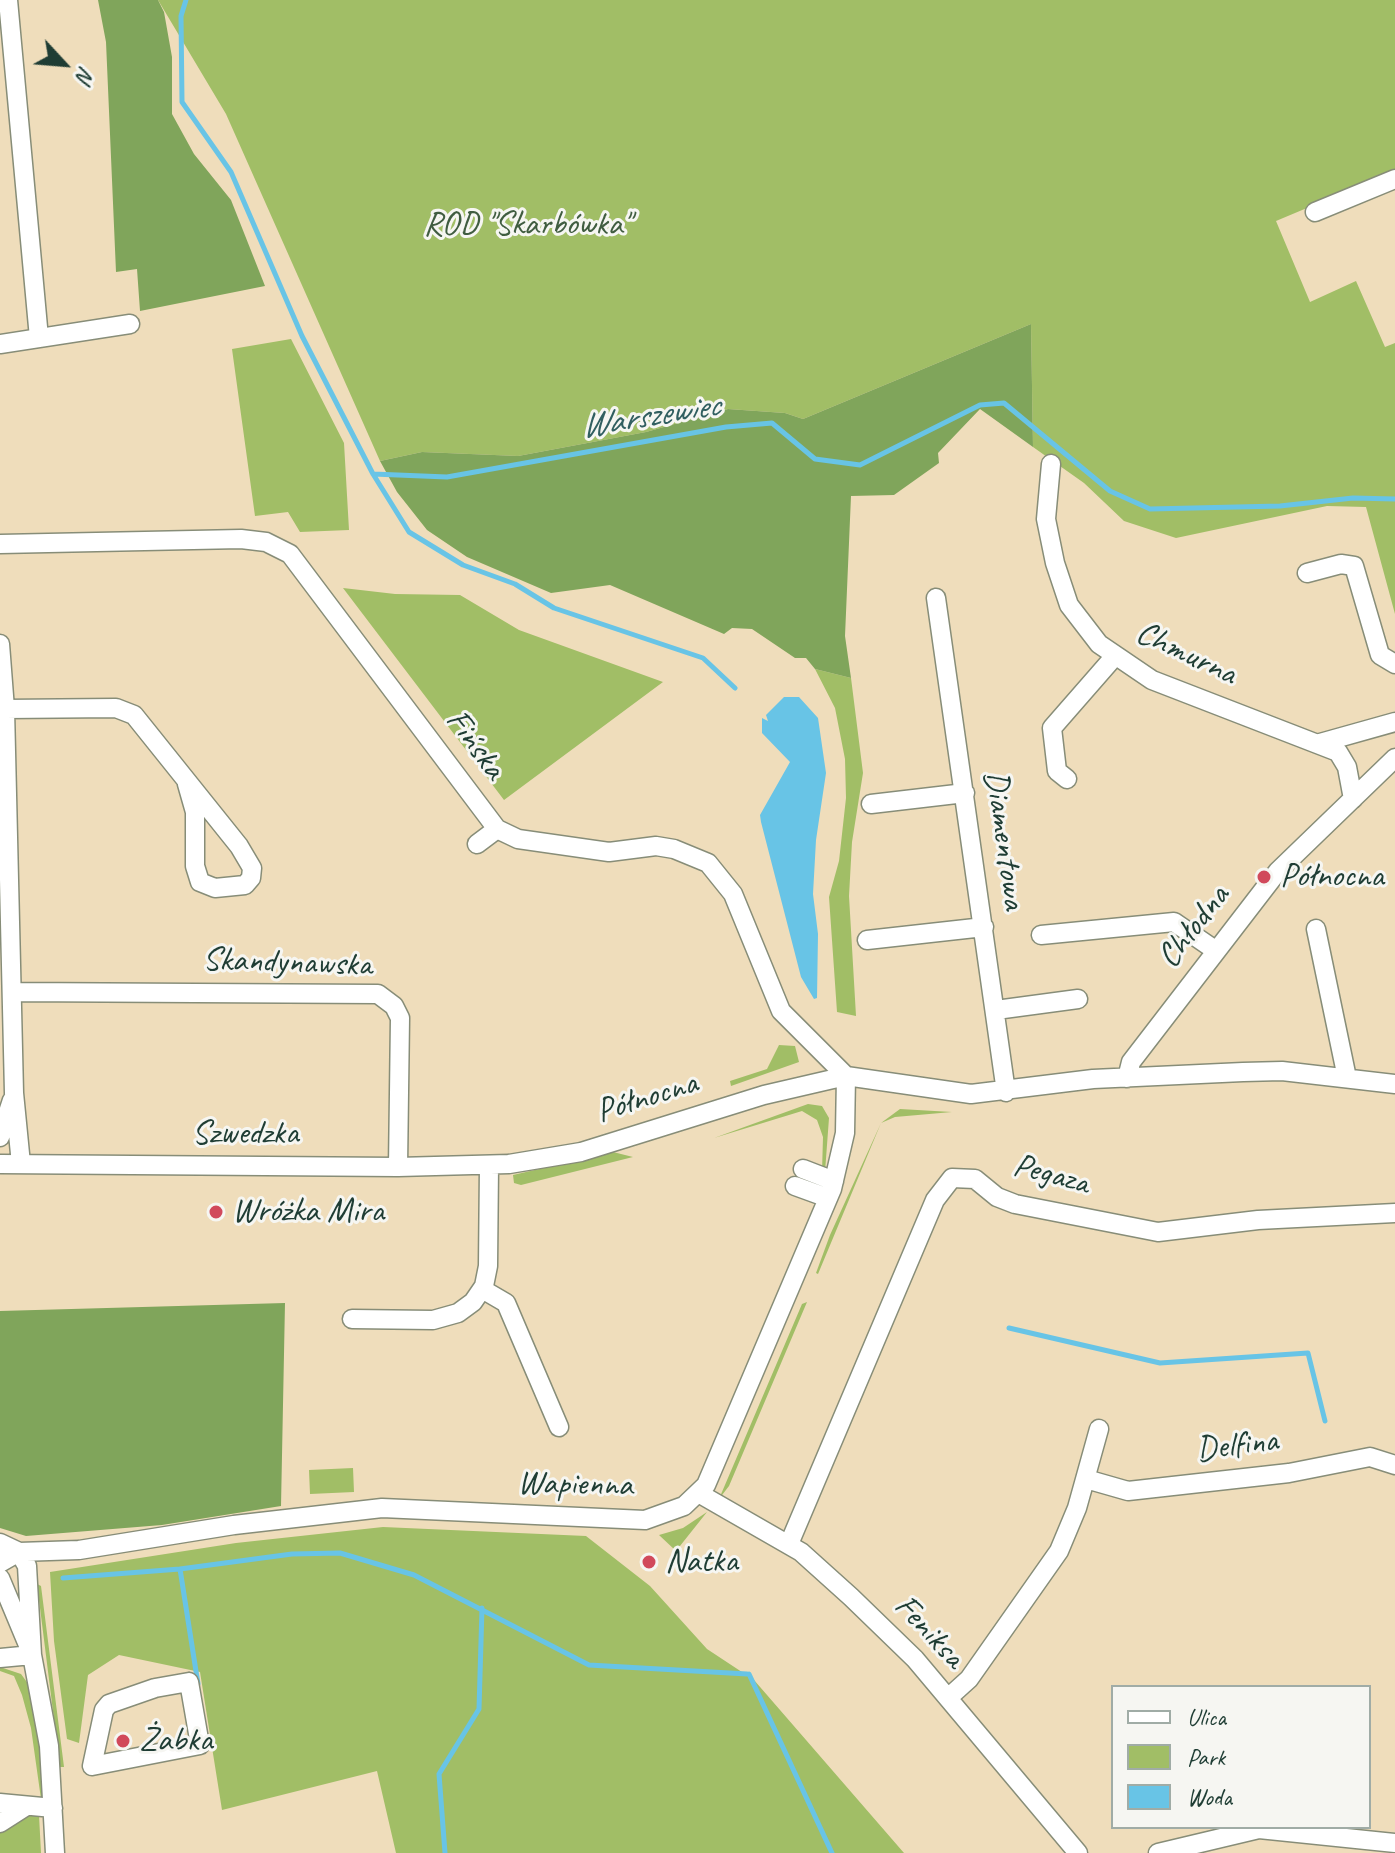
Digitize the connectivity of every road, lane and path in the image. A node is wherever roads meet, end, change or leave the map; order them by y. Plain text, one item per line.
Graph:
1 (8, 0) edge
2 (9, 113) edge
3 (1395, 179) edge
4 (1315, 212) dead end
5 (130, 324) dead end
6 (39, 338) junction
7 (0, 344) edge
8 (1051, 464) dead end
9 (0, 544) edge
10 (1307, 573) dead end
11 (936, 598) dead end
12 (0, 644) edge
13 (1114, 657) junction
14 (1395, 664) edge
15 (5, 709) junction
16 (1395, 722) edge
17 (1320, 743) junction
18 (1395, 758) edge
19 (1067, 779) dead end
20 (187, 784) junction
21 (965, 793) junction
22 (1353, 799) junction
23 (871, 804) dead end
24 (497, 829) junction
25 (477, 844) dead end
26 (984, 927) junction
27 (1316, 929) dead end
28 (1041, 935) dead end
29 (867, 940) dead end
30 (1215, 950) junction
31 (13, 992) junction
32 (1078, 999) dead end
33 (996, 1010) junction
34 (846, 1076) junction
35 (1127, 1078) junction
36 (1347, 1078) junction
37 (1395, 1084) edge
38 (1006, 1092) junction
39 (14, 1093) junction
40 (0, 1137) edge
41 (0, 1164) edge
42 (21, 1164) junction
43 (489, 1166) junction
44 (398, 1167) junction
45 (799, 1177) dead end
46 (831, 1190) junction
47 (1395, 1213) edge
48 (482, 1289) junction
49 (352, 1319) dead end
50 (559, 1427) dead end
51 (1099, 1429) dead end
52 (1395, 1465) edge
53 (1086, 1479) junction
54 (700, 1494) junction
55 (0, 1543) edge
56 (789, 1544) junction
57 (19, 1552) junction
58 (0, 1563) edge
59 (0, 1578) edge
60 (32, 1655) junction
61 (0, 1658) edge
62 (948, 1698) junction
63 (92, 1766) joint
64 (0, 1803) edge
65 (25, 1807) junction
66 (53, 1808) junction
67 (0, 1823) edge
68 (1395, 1843) edge
69 (55, 1853) edge
70 (1078, 1853) edge
71 (1158, 1853) edge

1 - 2 street
2 - 6 street
3 - 4 street
5 - 6 street
6 - 7 street
8 - 13 street, Chmurna
9 - 24 street, Fińska
10 - 14 street
11 - 21 street, Diamentowa
12 - 15 street
13 - 17 street, Chmurna
13 - 19 street
15 - 20 street
15 - 31 street
16 - 17 street
17 - 22 street, Chmurna
18 - 22 street, Chłodna
20 - 20 street
21 - 23 street
21 - 26 street, Diamentowa
22 - 30 street, Chłodna
24 - 25 street
24 - 34 street, Fińska
26 - 29 street
26 - 33 street, Diamentowa
27 - 36 street
28 - 30 street
30 - 35 street, Chłodna
31 - 39 street
31 - 44 street, Skandynawska
32 - 33 street
33 - 38 street, Diamentowa
34 - 38 street, Północna
34 - 43 street, Północna
34 - 46 street
35 - 36 street, Północna
35 - 38 street, Północna
36 - 37 street, Północna
39 - 40 street
39 - 42 street
41 - 42 street, Szwedzka
42 - 44 street, Szwedzka
43 - 44 street, Szwedzka
43 - 48 street
45 - 46 street
46 - 54 street
47 - 56 street, Pegaza
48 - 49 street
48 - 50 street
51 - 53 street
52 - 53 street, Delfina
53 - 62 street
54 - 56 street, Feniksa
54 - 57 street, Wapienna
55 - 57 street
56 - 62 street, Feniksa
57 - 58 street, Wapienna
57 - 60 street
59 - 60 street
60 - 61 street
60 - 66 street
62 - 70 street, Feniksa
63 - 63 street
64 - 65 street
65 - 66 street
65 - 67 street
66 - 69 street
68 - 71 street

